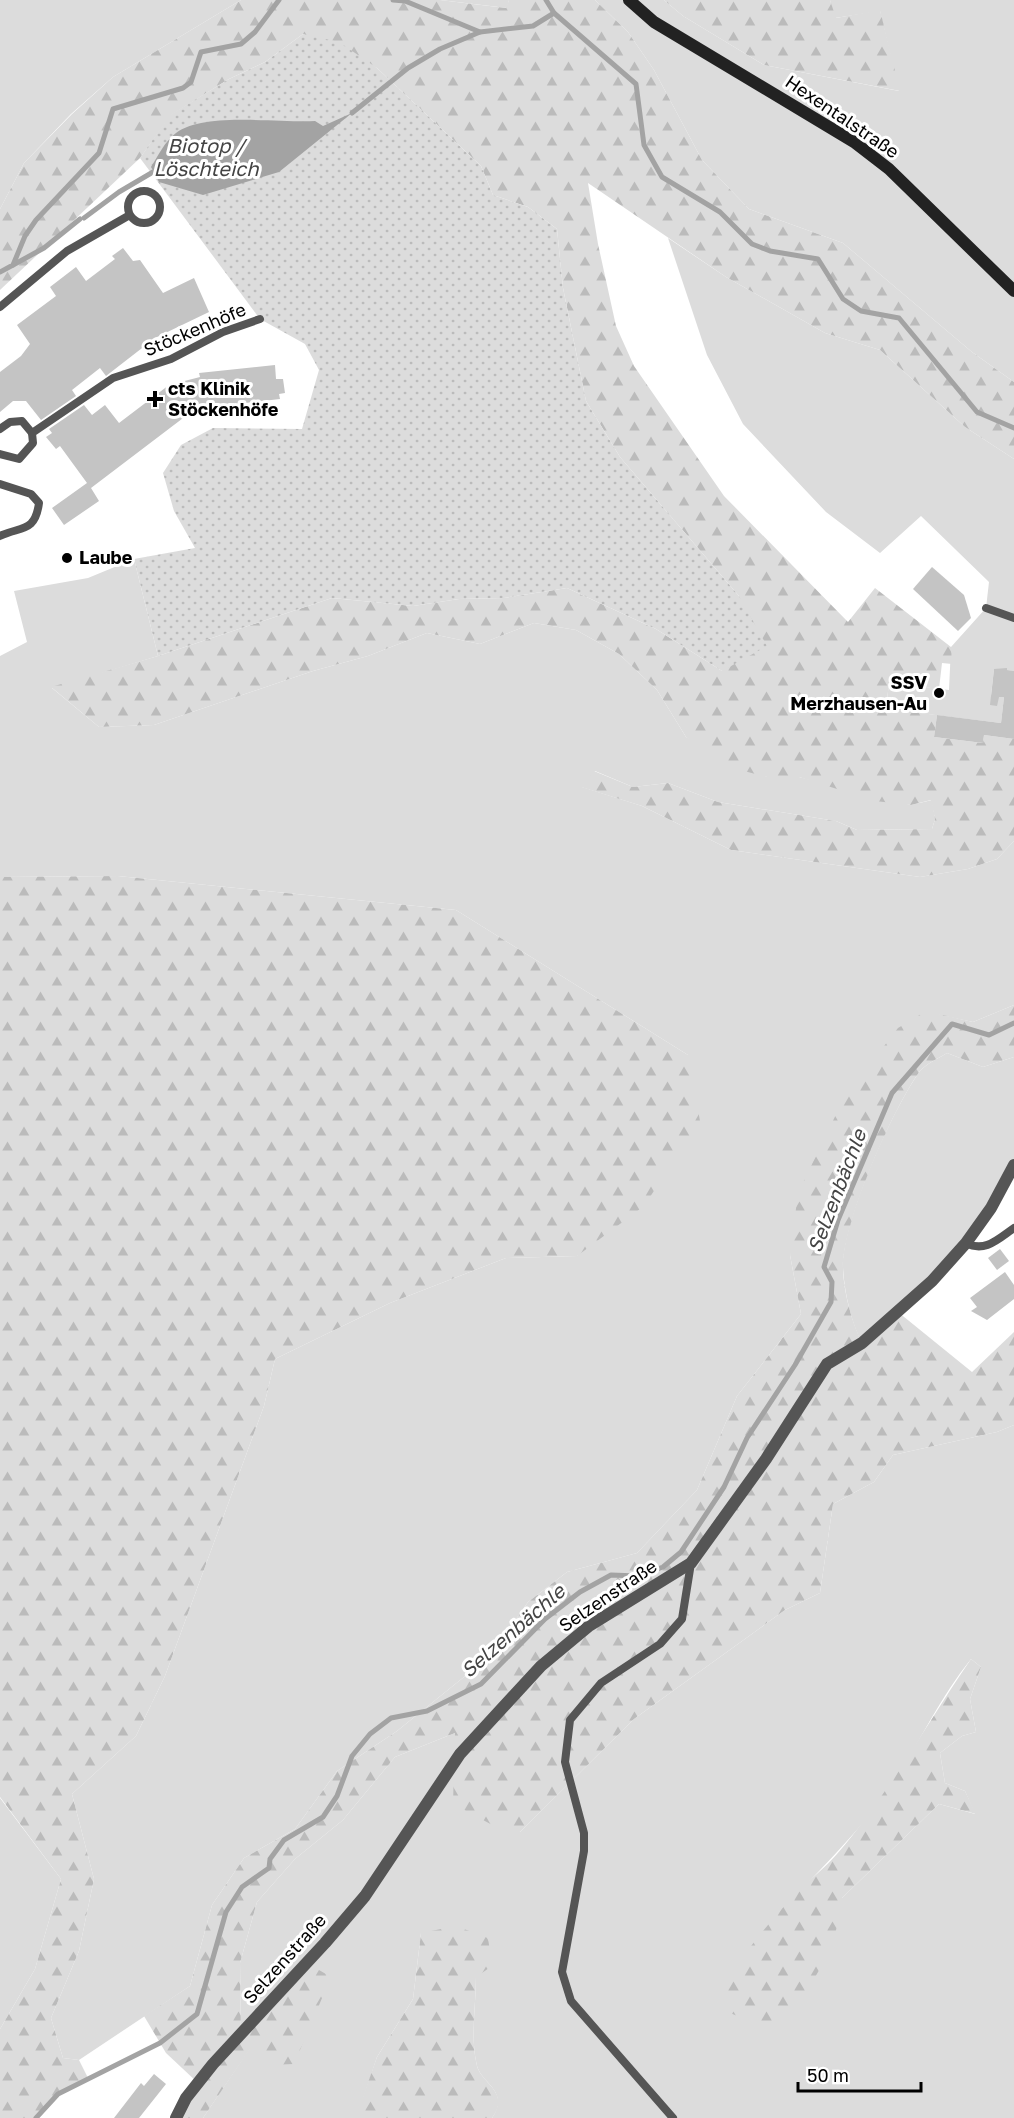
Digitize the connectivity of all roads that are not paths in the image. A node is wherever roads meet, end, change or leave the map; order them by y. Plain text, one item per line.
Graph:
1 (629, 0) edge
2 (128, 216) junction
3 (1014, 291) edge
4 (0, 307) edge
5 (260, 320) dead end
6 (0, 429) edge
7 (32, 433) junction
8 (0, 454) edge
9 (0, 484) edge
10 (0, 536) edge
11 (986, 608) dead end
12 (1014, 618) edge
13 (1014, 1165) edge
14 (1014, 1228) edge
15 (966, 1244) junction
16 (691, 1563) junction
17 (176, 2118) edge
18 (674, 2118) edge

1 - 3 main road, Hexentalstraße
2 - 2 lane
2 - 4 lane
5 - 7 lane, Stöckenhöfe
6 - 7 lane
7 - 8 lane, Stöckenhöfe
9 - 10 lane
11 - 12 lane
13 - 15 street, Selzenstraße
14 - 15 lane
15 - 16 street, Selzenstraße
16 - 17 street, Selzenstraße
16 - 18 lane

